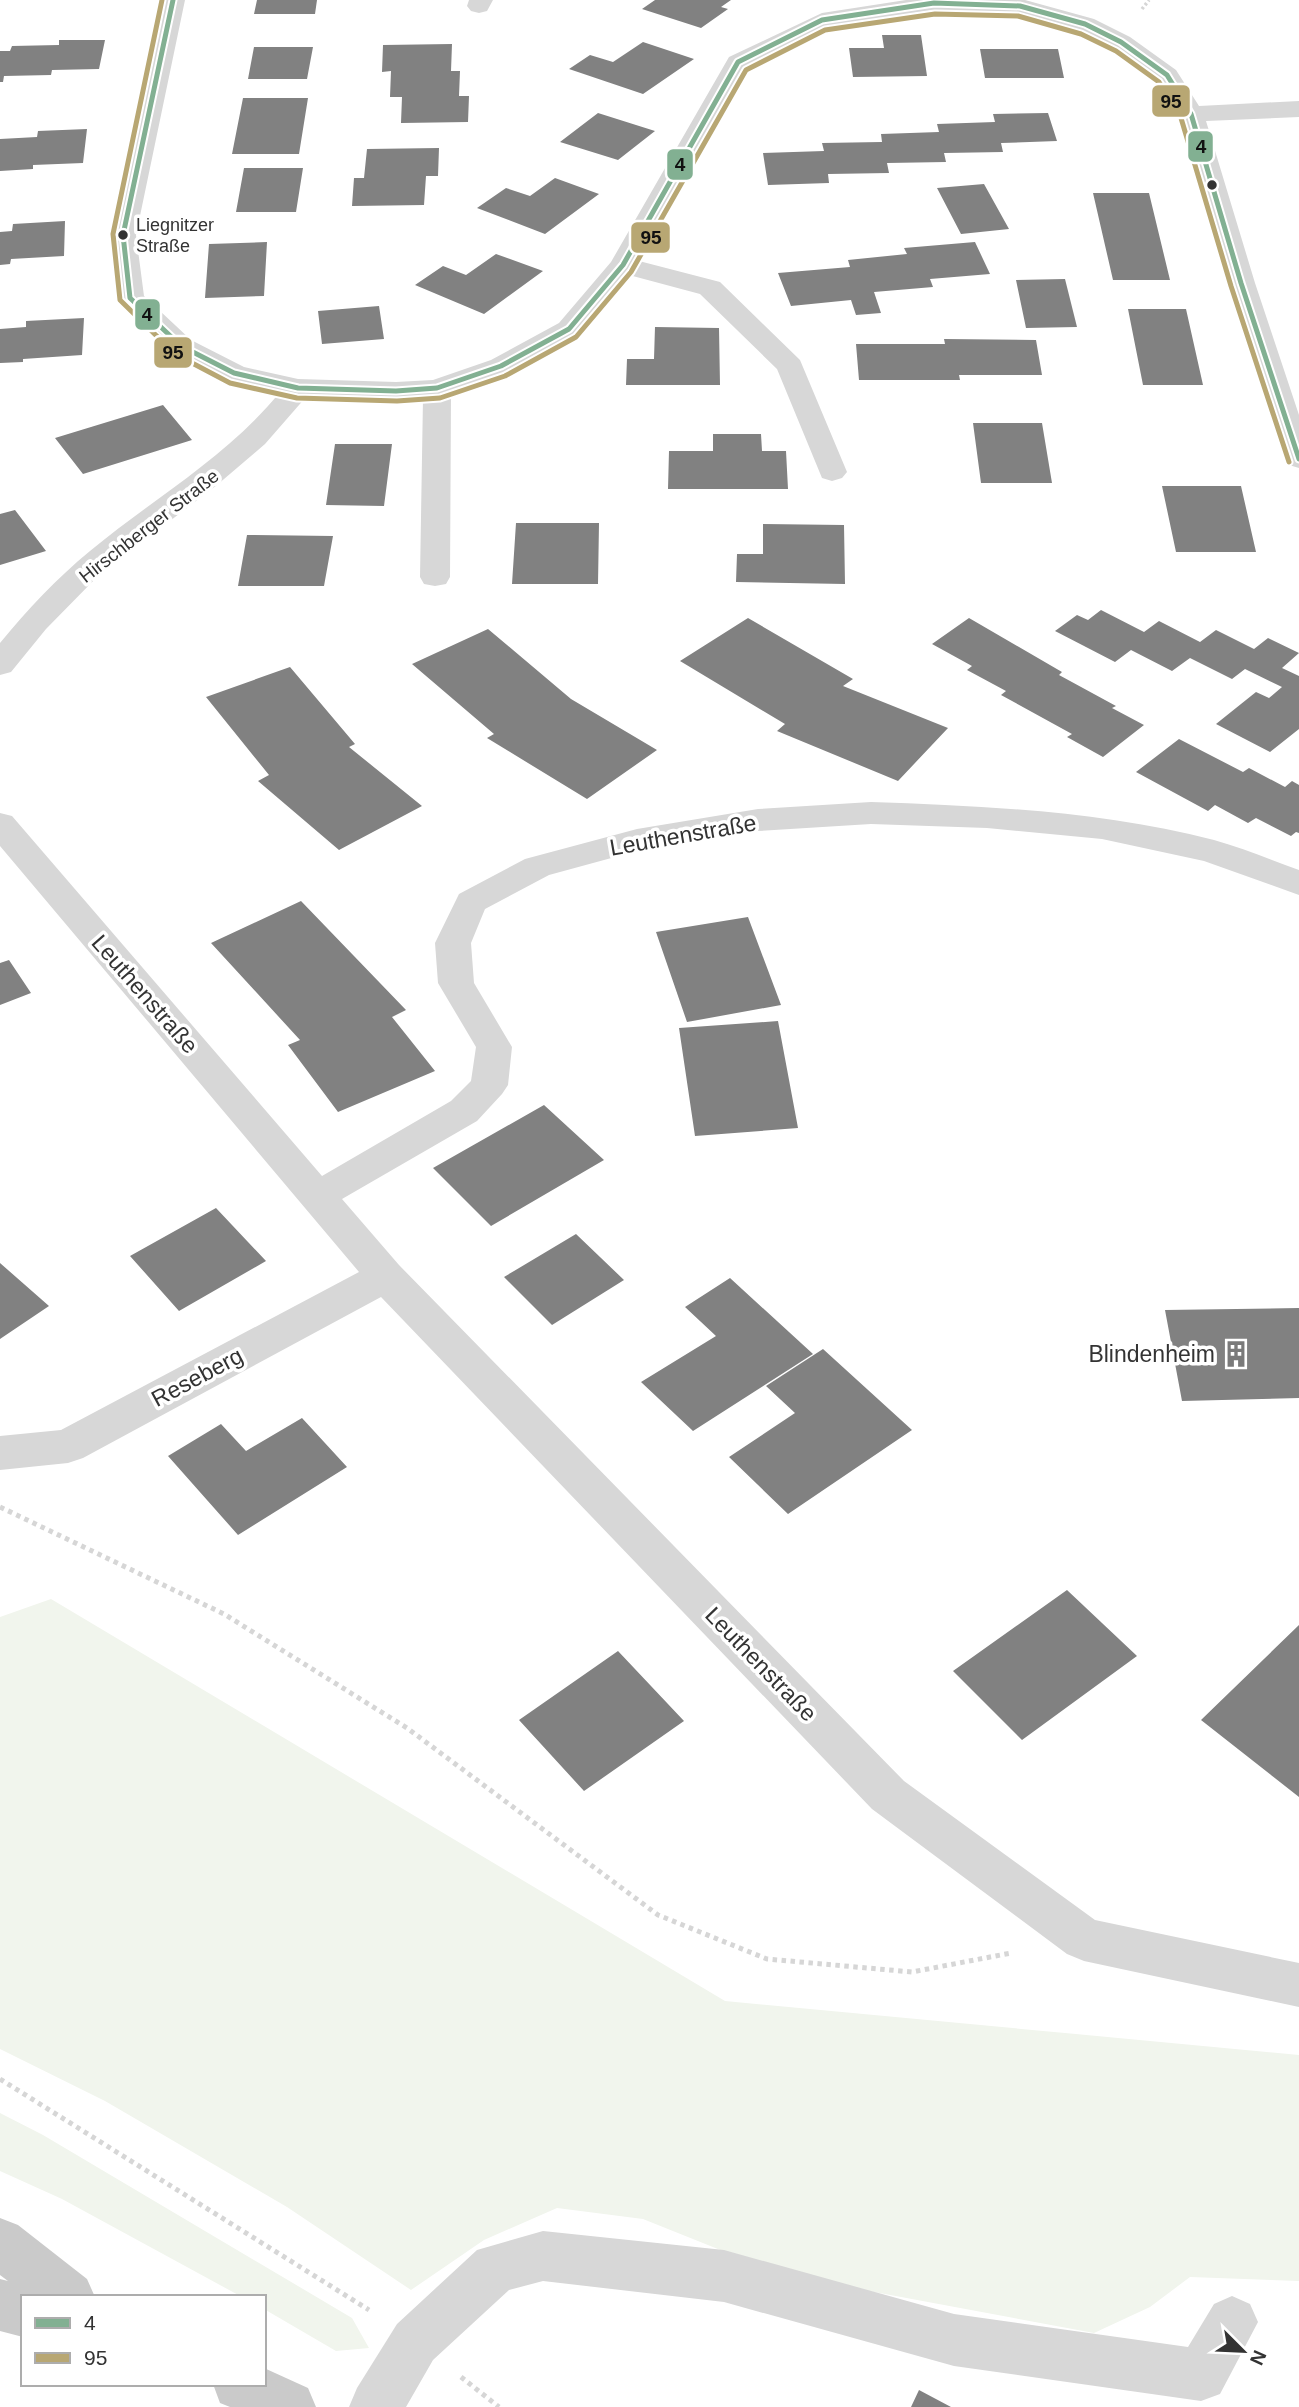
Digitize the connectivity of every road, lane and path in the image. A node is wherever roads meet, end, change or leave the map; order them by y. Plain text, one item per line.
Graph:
1 (173, 0) edge
2 (821, 10) edge
3 (1299, 109) edge
4 (1191, 114) junction
5 (623, 265) junction
6 (298, 388) junction
7 (437, 388) junction
8 (1299, 459) edge
9 (832, 472) dead end
10 (435, 577) dead end
11 (0, 665) edge
12 (0, 824) edge
13 (1299, 883) edge
14 (317, 1196) junction
15 (385, 1276) junction
16 (0, 1453) edge
17 (0, 1507) edge
18 (1084, 1939) junction
19 (1299, 1985) edge
20 (0, 2080) edge
21 (0, 2243) edge
22 (66, 2295) edge
23 (0, 2305) edge
24 (21, 2310) edge
25 (1233, 2322) dead end
26 (415, 2342) junction
27 (243, 2386) edge
28 (289, 2407) edge
29 (376, 2407) edge

1 - 6 street
2 - 4 street
2 - 5 street
3 - 4 street
4 - 8 street
5 - 7 street
5 - 9 street
6 - 7 street
6 - 11 street, Hirschberger Straße
7 - 10 street
12 - 14 street, Leuthenstraße
13 - 14 street, Leuthenstraße
14 - 15 street, Leuthenstraße
15 - 16 street, Reseberg
15 - 18 street, Leuthenstraße
17 - 18 path
18 - 19 street, Leuthenstraße
20 - 26 path
21 - 22 main road
23 - 24 main road
25 - 26 street
26 - 29 street
27 - 28 main road

